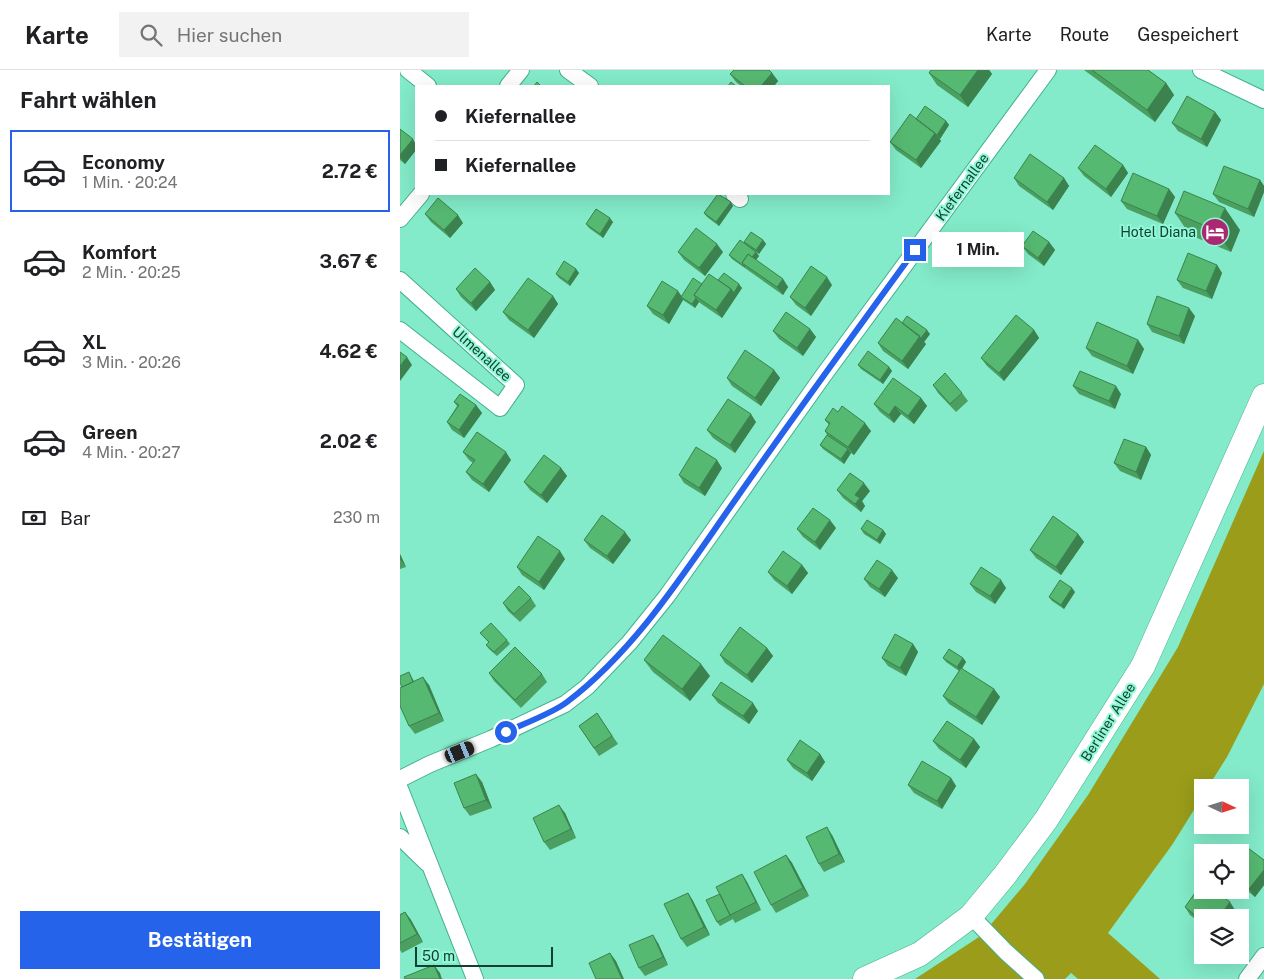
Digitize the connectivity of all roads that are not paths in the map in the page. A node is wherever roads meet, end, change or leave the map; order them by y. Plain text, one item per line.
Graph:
1 (408, 70) edge
2 (521, 70) edge
3 (568, 70) edge
4 (1048, 70) edge
5 (1201, 70) edge
6 (427, 85) edge
7 (509, 85) edge
8 (589, 85) edge
9 (1264, 100) edge
10 (420, 195) edge
11 (400, 219) edge
12 (400, 280) edge
13 (400, 330) edge
14 (1264, 396) edge
15 (400, 780) edge
16 (400, 789) edge
17 (400, 837) edge
18 (432, 868) junction
19 (970, 916) junction
20 (1264, 956) edge
21 (475, 979) edge
22 (865, 979) edge
23 (1036, 979) edge
24 (1247, 979) edge

1 - 6 street
2 - 7 street
3 - 8 street
4 - 15 street, Kiefernallee
5 - 9 street
10 - 11 street
12 - 13 street, Ulmenallee
14 - 19 main road, Berliner Allee
16 - 18 street
17 - 18 street
18 - 21 street
19 - 22 main road, Berliner Allee
19 - 23 street
20 - 24 street

